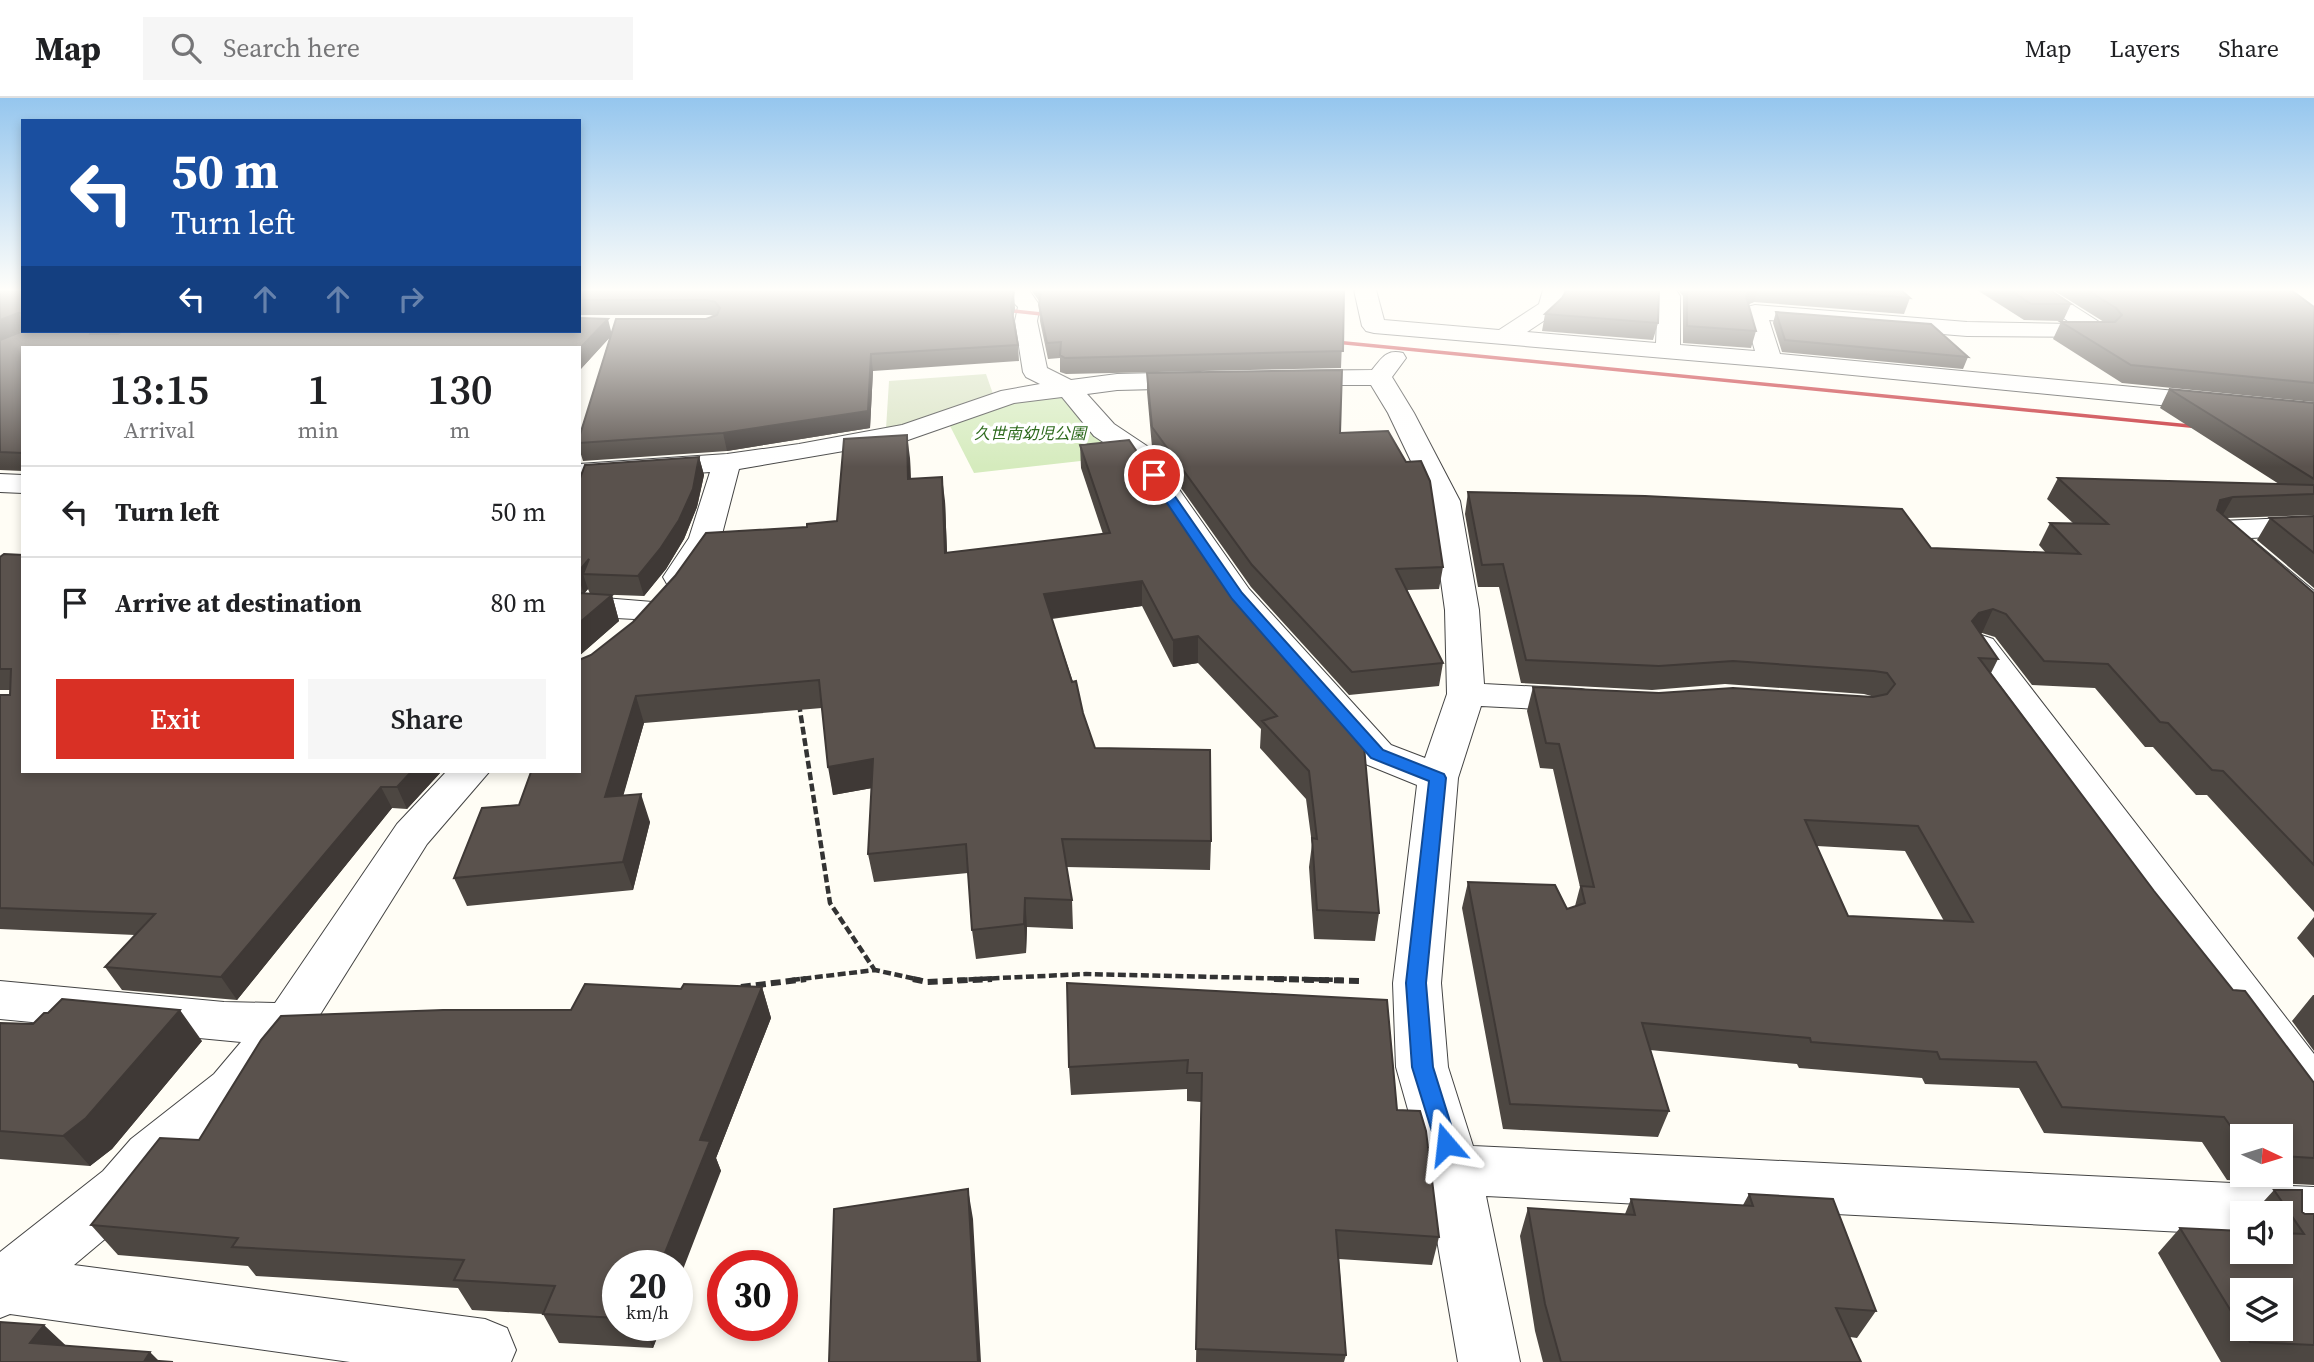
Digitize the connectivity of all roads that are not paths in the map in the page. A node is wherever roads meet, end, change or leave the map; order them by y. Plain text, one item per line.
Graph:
1 (1031, 349) edge
2 (1401, 349) edge
3 (1644, 349) edge
4 (1767, 349) edge
5 (1999, 349) edge
6 (1668, 351) joint
7 (1770, 360) junction
8 (1379, 377) junction
9 (1259, 379) edge
10 (1220, 380) edge
11 (2050, 388) junction
12 (1069, 389) junction
13 (2314, 412) edge
14 (727, 462) junction
15 (581, 473) edge
16 (0, 483) edge
17 (21, 484) edge
18 (2314, 526) edge
19 (581, 606) edge
20 (2314, 608) edge
21 (653, 610) junction
22 (627, 637) edge
23 (1981, 646) edge
24 (1466, 694) junction
25 (1612, 702) edge
26 (468, 773) edge
27 (1438, 778) junction
28 (0, 1000) edge
29 (288, 1023) junction
30 (2314, 1094) edge
31 (1453, 1170) junction
32 (2314, 1213) edge
33 (3, 1287) edge
34 (485, 1350) dead end
35 (1489, 1362) edge

1 - 12 street
2 - 8 street
3 - 6 street
4 - 7 street
5 - 11 street
6 - 7 street
7 - 11 street
8 - 9 street
8 - 24 street
10 - 12 street
11 - 13 street
12 - 14 street
12 - 27 street
14 - 15 street
14 - 21 street
16 - 17 street
18 - 20 street
19 - 21 street
21 - 22 street
23 - 30 street
24 - 25 street
24 - 27 street
26 - 29 street
27 - 31 street
28 - 29 street
29 - 33 street
31 - 32 street
31 - 35 street
33 - 34 street

